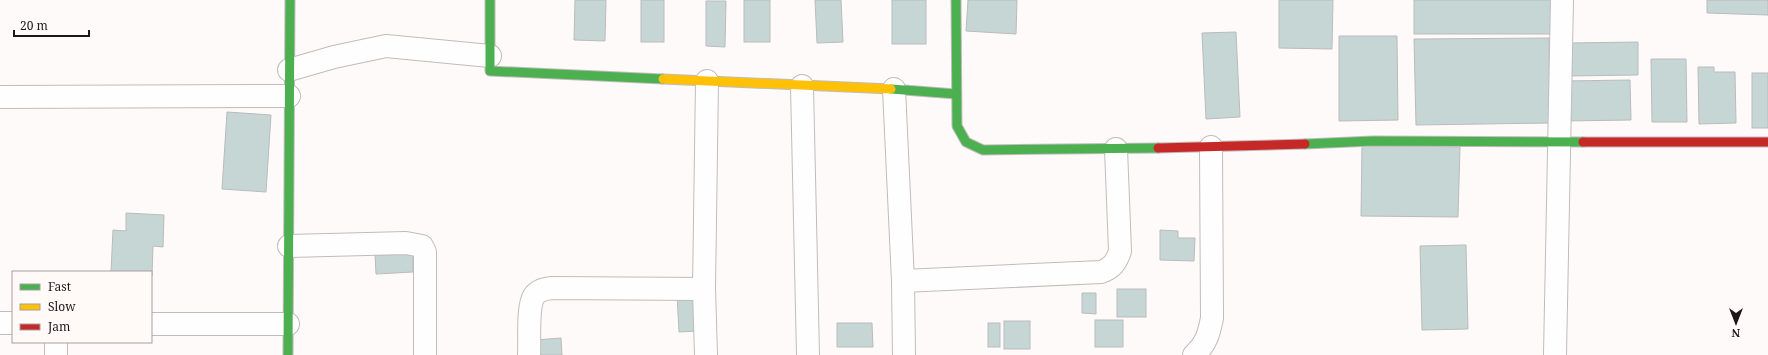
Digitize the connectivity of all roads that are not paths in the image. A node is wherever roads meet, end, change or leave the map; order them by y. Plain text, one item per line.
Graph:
1 (290, 0) edge
2 (490, 0) edge
3 (956, 0) edge
4 (1562, 0) edge
5 (490, 56) junction
6 (289, 70) junction
7 (707, 81) junction
8 (802, 86) junction
9 (894, 89) junction
10 (956, 94) junction
11 (288, 96) junction
12 (0, 97) edge
13 (1559, 142) junction
14 (1768, 142) edge
15 (1211, 147) junction
16 (1116, 149) junction
17 (288, 246) junction
18 (903, 281) junction
19 (704, 289) junction
20 (0, 323) edge
21 (12, 323) edge
22 (152, 324) edge
23 (288, 324) junction
24 (56, 343) edge
25 (56, 355) edge
26 (288, 355) edge
27 (425, 355) edge
28 (529, 355) edge
29 (706, 355) edge
30 (808, 355) edge
31 (904, 355) edge
32 (1194, 355) edge
33 (1555, 355) edge

1 - 6 street
2 - 5 street
3 - 10 street
4 - 13 street
5 - 6 street
5 - 7 street
6 - 11 street
7 - 8 street
7 - 19 street
8 - 9 street
8 - 30 street
9 - 10 street
9 - 18 street
10 - 16 street
11 - 12 street
11 - 17 street
13 - 14 street
13 - 15 street
13 - 33 street
15 - 16 street
15 - 32 street
16 - 18 street
17 - 23 street
17 - 27 street
18 - 31 street
19 - 28 street
19 - 29 street
20 - 21 street
22 - 23 street
23 - 26 street
24 - 25 street

